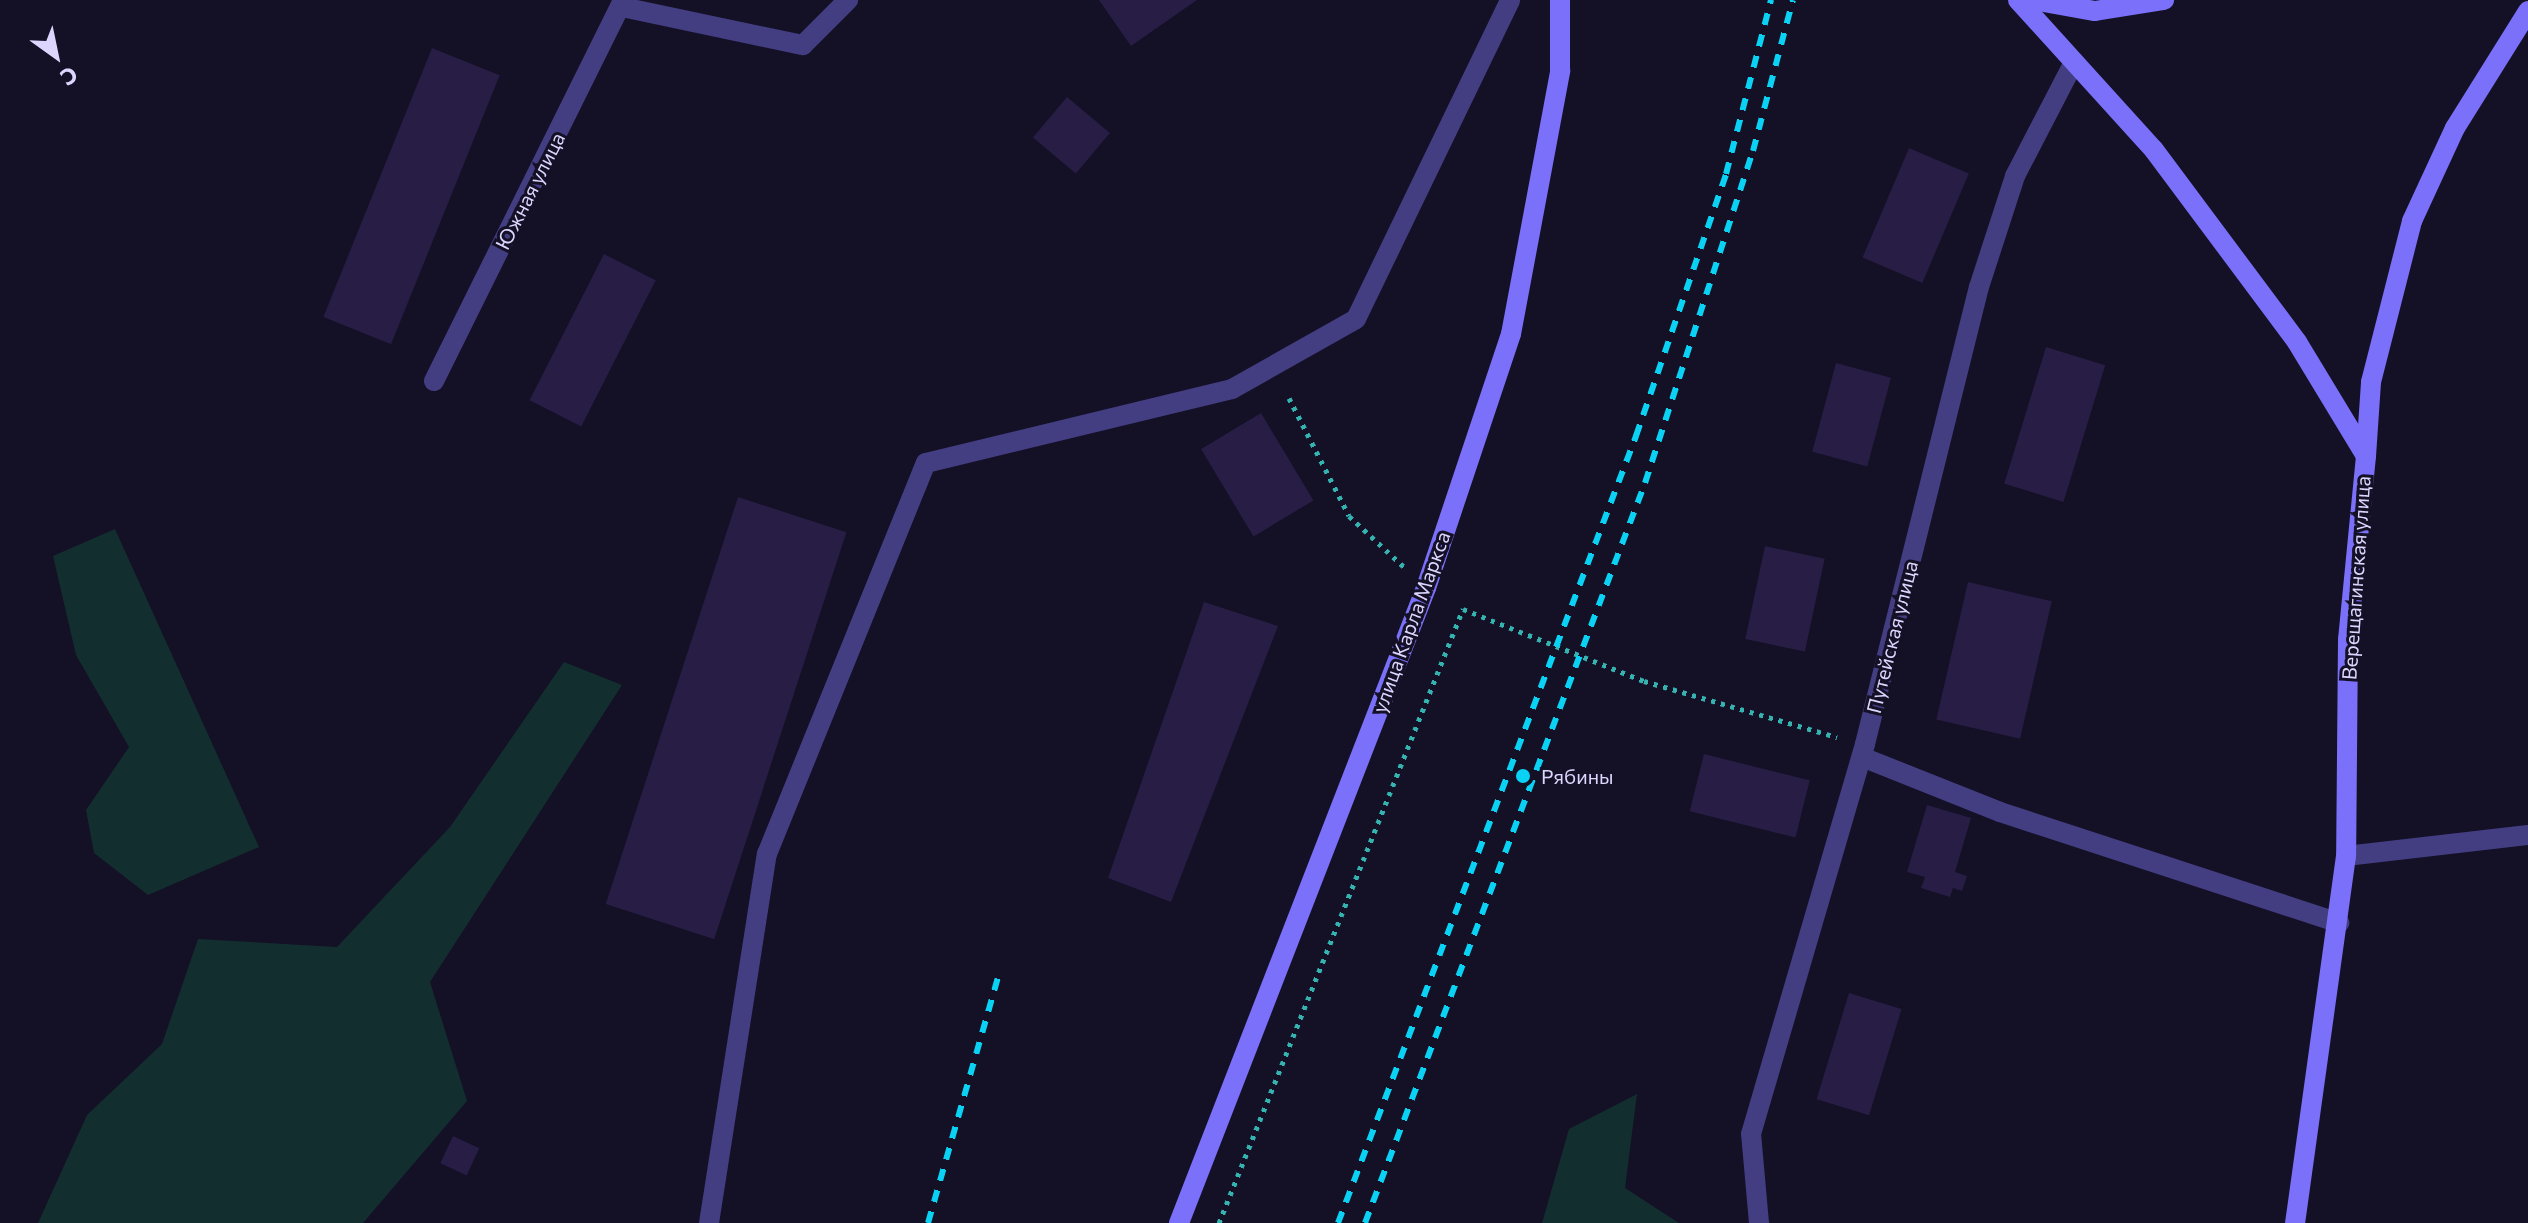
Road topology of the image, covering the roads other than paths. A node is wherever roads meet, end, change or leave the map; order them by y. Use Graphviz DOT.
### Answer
graph roads {
  1 [pos="848,0"];
  2 [pos="1510,0"];
  3 [pos="1560,0"];
  4 [pos="2018,0"];
  5 [pos="2033,0"];
  6 [pos="2164,0"];
  7 [pos="623,3"];
  8 [pos="2528,11"];
  9 [pos="2074,62"];
  10 [pos="434,381"];
  11 [pos="2366,456"];
  12 [pos="1864,750"];
  13 [pos="2528,835"];
  14 [pos="2346,856"];
  15 [pos="2339,923"];
  16 [pos="709,1223"];
  17 [pos="1179,1223"];
  18 [pos="1759,1223"];
  19 [pos="2295,1223"];
  1 -- 7 [label="street"];
  2 -- 16 [label="street"];
  3 -- 17 [label="main road, улица Карла Маркса"];
  4 -- 9 [label="main road, Верещагинская улица"];
  5 -- 6 [label="main road"];
  7 -- 10 [label="street, Южная улица"];
  8 -- 11 [label="main road"];
  9 -- 11 [label="main road, Верещагинская улица"];
  9 -- 12 [label="street, Путейская улица"];
  11 -- 14 [label="main road, Верещагинская улица"];
  12 -- 15 [label="street"];
  12 -- 18 [label="street, Путейская улица"];
  13 -- 14 [label="street"];
  14 -- 15 [label="main road, Верещагинская улица"];
  15 -- 19 [label="main road, Верещагинская улица"];
}
